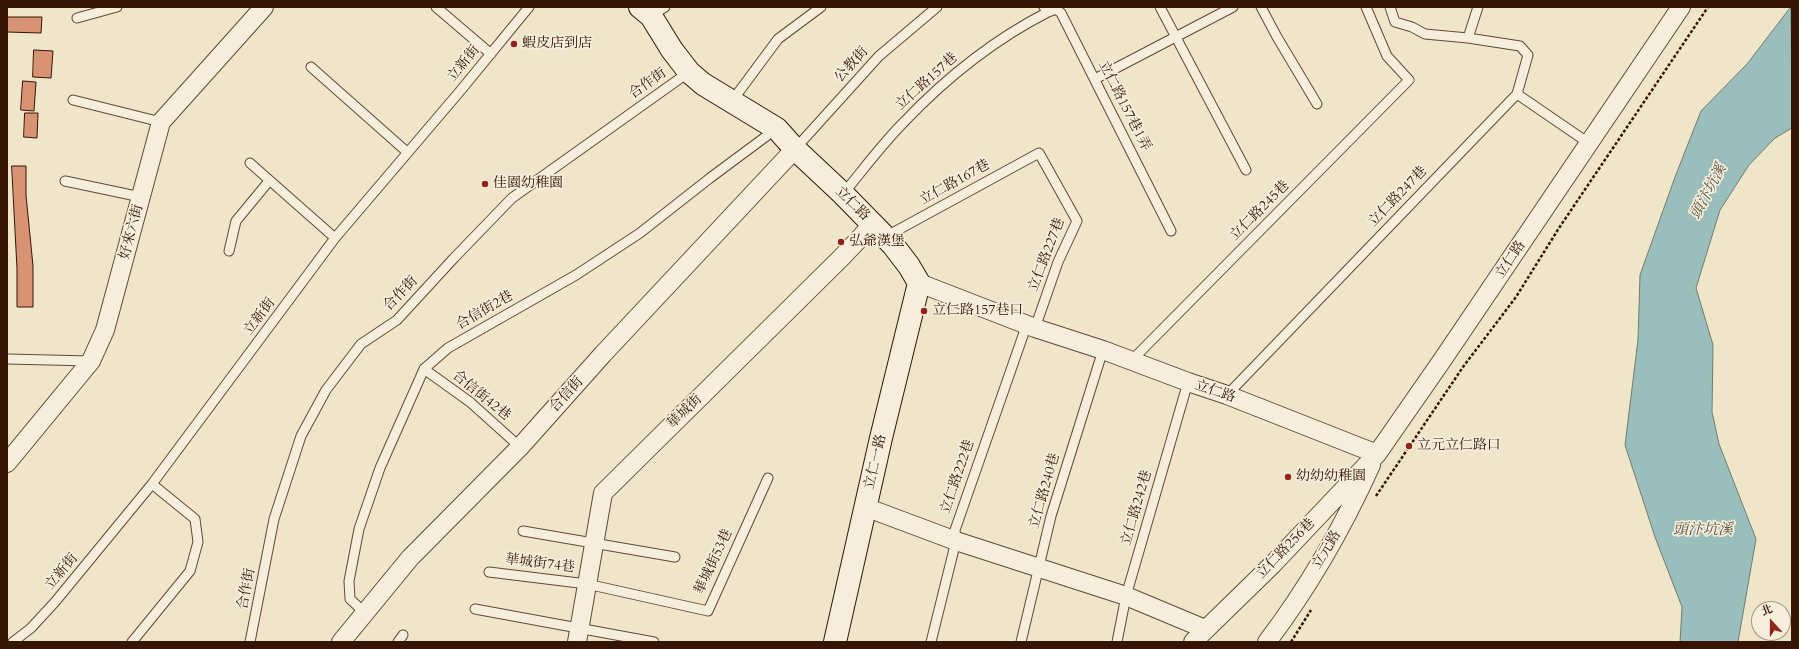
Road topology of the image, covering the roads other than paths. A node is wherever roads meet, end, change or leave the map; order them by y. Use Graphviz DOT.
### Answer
graph roads {
  1 [pos="117,7"];
  2 [pos="264,7"];
  3 [pos="436,7"];
  4 [pos="528,7"];
  5 [pos="821,7"];
  6 [pos="937,7"];
  7 [pos="1160,7"];
  8 [pos="1233,7"];
  9 [pos="1261,7"];
  10 [pos="1366,7"];
  11 [pos="1390,7"];
  12 [pos="1478,7"];
  13 [pos="1682,7"];
  14 [pos="652,10"];
  15 [pos="1046,10"];
  16 [pos="77,18"];
  17 [pos="1175,37"];
  18 [pos="1468,38"];
  19 [pos="491,54"];
  20 [pos="311,66"];
  21 [pos="689,72"];
  22 [pos="1095,79"];
  23 [pos="1517,94"];
  24 [pos="73,100"];
  25 [pos="732,101"];
  26 [pos="1317,104"];
  27 [pos="161,122"];
  28 [pos="777,129"];
  29 [pos="1590,144"];
  30 [pos="795,149"];
  31 [pos="407,152"];
  32 [pos="1039,153"];
  33 [pos="250,163"];
  34 [pos="1246,170"];
  35 [pos="65,181"];
  36 [pos="269,181"];
  37 [pos="843,194"];
  38 [pos="141,197"];
  39 [pos="879,231"];
  40 [pos="1171,231"];
  41 [pos="335,238"];
  42 [pos="229,251"];
  43 [pos="919,283"];
  44 [pos="1031,326"];
  45 [pos="1103,350"];
  46 [pos="7,359"];
  47 [pos="91,361"];
  48 [pos="1131,361"];
  49 [pos="424,369"];
  50 [pos="1188,382"];
  51 [pos="1226,395"];
  52 [pos="520,447"];
  53 [pos="1376,454"];
  54 [pos="7,463"];
  55 [pos="768,478"];
  56 [pos="152,484"];
  57 [pos="865,507"];
  58 [pos="523,531"];
  59 [pos="956,541"];
  60 [pos="594,543"];
  61 [pos="675,557"];
  62 [pos="1039,568"];
  63 [pos="489,572"];
  64 [pos="587,584"];
  65 [pos="1126,596"];
  66 [pos="475,609"];
  67 [pos="365,613"];
  68 [pos="578,635"];
  69 [pos="1199,636"];
  70 [pos="13,642"];
  71 [pos="132,642"];
  72 [pos="250,642"];
  73 [pos="341,642"];
  74 [pos="654,642"];
  75 [pos="835,642"];
  76 [pos="931,642"];
  77 [pos="1021,642"];
  78 [pos="1117,642"];
  79 [pos="1267,642"];
  1 -- 16 [label="lane"];
  2 -- 27 [label="street, 好來六街"];
  3 -- 19 [label="lane"];
  4 -- 19 [label="lane, 立新街"];
  5 -- 25 [label="lane"];
  6 -- 30 [label="lane, 公教街"];
  7 -- 17 [label="lane"];
  8 -- 17 [label="lane"];
  9 -- 26 [label="lane"];
  10 -- 48 [label="lane, 立仁路245巷"];
  11 -- 18 [label="lane"];
  12 -- 18 [label="lane"];
  13 -- 29 [label="street, 立仁路"];
  14 -- 21 [label="street, 立仁路"];
  15 -- 22 [label="lane, 立仁路157巷1弄"];
  15 -- 37 [label="lane, 立仁路157巷"];
  17 -- 22 [label="lane"];
  17 -- 34 [label="lane"];
  18 -- 23 [label="lane, 立仁路247巷"];
  19 -- 31 [label="lane, 立新街"];
  20 -- 31 [label="lane"];
  21 -- 25 [label="street, 立仁路"];
  21 -- 72 [label="lane, 合作街"];
  22 -- 40 [label="lane, 立仁路157巷1弄"];
  23 -- 29 [label="lane"];
  23 -- 51 [label="lane, 立仁路247巷"];
  24 -- 27 [label="lane"];
  25 -- 28 [label="street, 立仁路"];
  27 -- 38 [label="street, 好來六街"];
  28 -- 30 [label="street, 立仁路"];
  28 -- 49 [label="lane, 合信街2巷"];
  29 -- 53 [label="street, 立仁路"];
  30 -- 37 [label="street, 立仁路"];
  30 -- 52 [label="street, 合信街"];
  31 -- 41 [label="lane, 立新街"];
  32 -- 39 [label="lane, 立仁路167巷"];
  32 -- 44 [label="lane, 立仁路227巷"];
  33 -- 36 [label="lane"];
  35 -- 38 [label="lane"];
  36 -- 41 [label="lane"];
  36 -- 42 [label="lane"];
  37 -- 39 [label="street, 立仁路"];
  38 -- 47 [label="street, 好來六街"];
  39 -- 43 [label="street, 立仁路"];
  39 -- 60 [label="street, 華城街"];
  41 -- 56 [label="lane, 立新街"];
  43 -- 44 [label="street, 立仁路"];
  43 -- 57 [label="street, 立仁一路"];
  44 -- 45 [label="street, 立仁路"];
  44 -- 59 [label="lane, 立仁路222巷"];
  45 -- 48 [label="street, 立仁路"];
  45 -- 62 [label="lane, 立仁路240巷"];
  46 -- 47 [label="lane"];
  47 -- 54 [label="street, 好來六街"];
  48 -- 50 [label="street, 立仁路"];
  49 -- 52 [label="lane, 合信街42巷"];
  49 -- 67 [label="lane, 合信街2巷"];
  50 -- 51 [label="street, 立仁路"];
  50 -- 65 [label="lane, 立仁路242巷"];
  51 -- 53 [label="street, 立仁路"];
  52 -- 67 [label="street, 合信街"];
  53 -- 69 [label="street, 立仁路256巷"];
  53 -- 79 [label="street, 立元路"];
  55 -- 64 [label="lane, 華城街53巷"];
  56 -- 70 [label="lane, 立新街"];
  56 -- 71 [label="lane"];
  57 -- 59 [label="street"];
  57 -- 75 [label="street, 立仁一路"];
  58 -- 60 [label="lane"];
  59 -- 62 [label="street"];
  59 -- 76 [label="lane, 立仁路222巷"];
  60 -- 61 [label="lane"];
  60 -- 64 [label="street, 華城街"];
  62 -- 65 [label="street"];
  62 -- 77 [label="lane, 立仁路240巷"];
  63 -- 64 [label="lane, 華城街74巷"];
  64 -- 68 [label="street, 華城街"];
  65 -- 69 [label="street"];
  65 -- 78 [label="lane, 立仁路242巷"];
  66 -- 68 [label="lane"];
  67 -- 73 [label="street, 合信街"];
  68 -- 74 [label="lane"];
}
